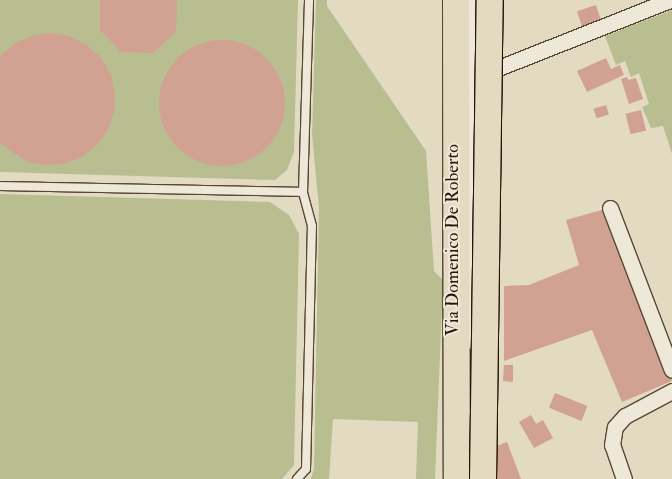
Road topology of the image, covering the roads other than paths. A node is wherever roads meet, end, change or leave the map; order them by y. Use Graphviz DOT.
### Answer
graph roads {
  1 [pos="309,0"];
  2 [pos="456,0"];
  3 [pos="470,0"];
  4 [pos="490,0"];
  5 [pos="670,0"];
  6 [pos="471,79"];
  7 [pos="0,186"];
  8 [pos="303,192"];
  9 [pos="610,208"];
  10 [pos="672,370"];
  11 [pos="672,391"];
  12 [pos="297,479"];
  13 [pos="456,479"];
  14 [pos="469,479"];
  15 [pos="484,479"];
  16 [pos="624,479"];
  1 -- 8 [label="lane"];
  2 -- 13 [label="highway"];
  3 -- 6 [label="street, Via Domenico De Roberto"];
  4 -- 15 [label="highway, bridge"];
  5 -- 6 [label="street"];
  6 -- 14 [label="street, Via Domenico De Roberto"];
  7 -- 8 [label="lane"];
  8 -- 12 [label="lane"];
  9 -- 10 [label="street"];
  11 -- 16 [label="street"];
}
